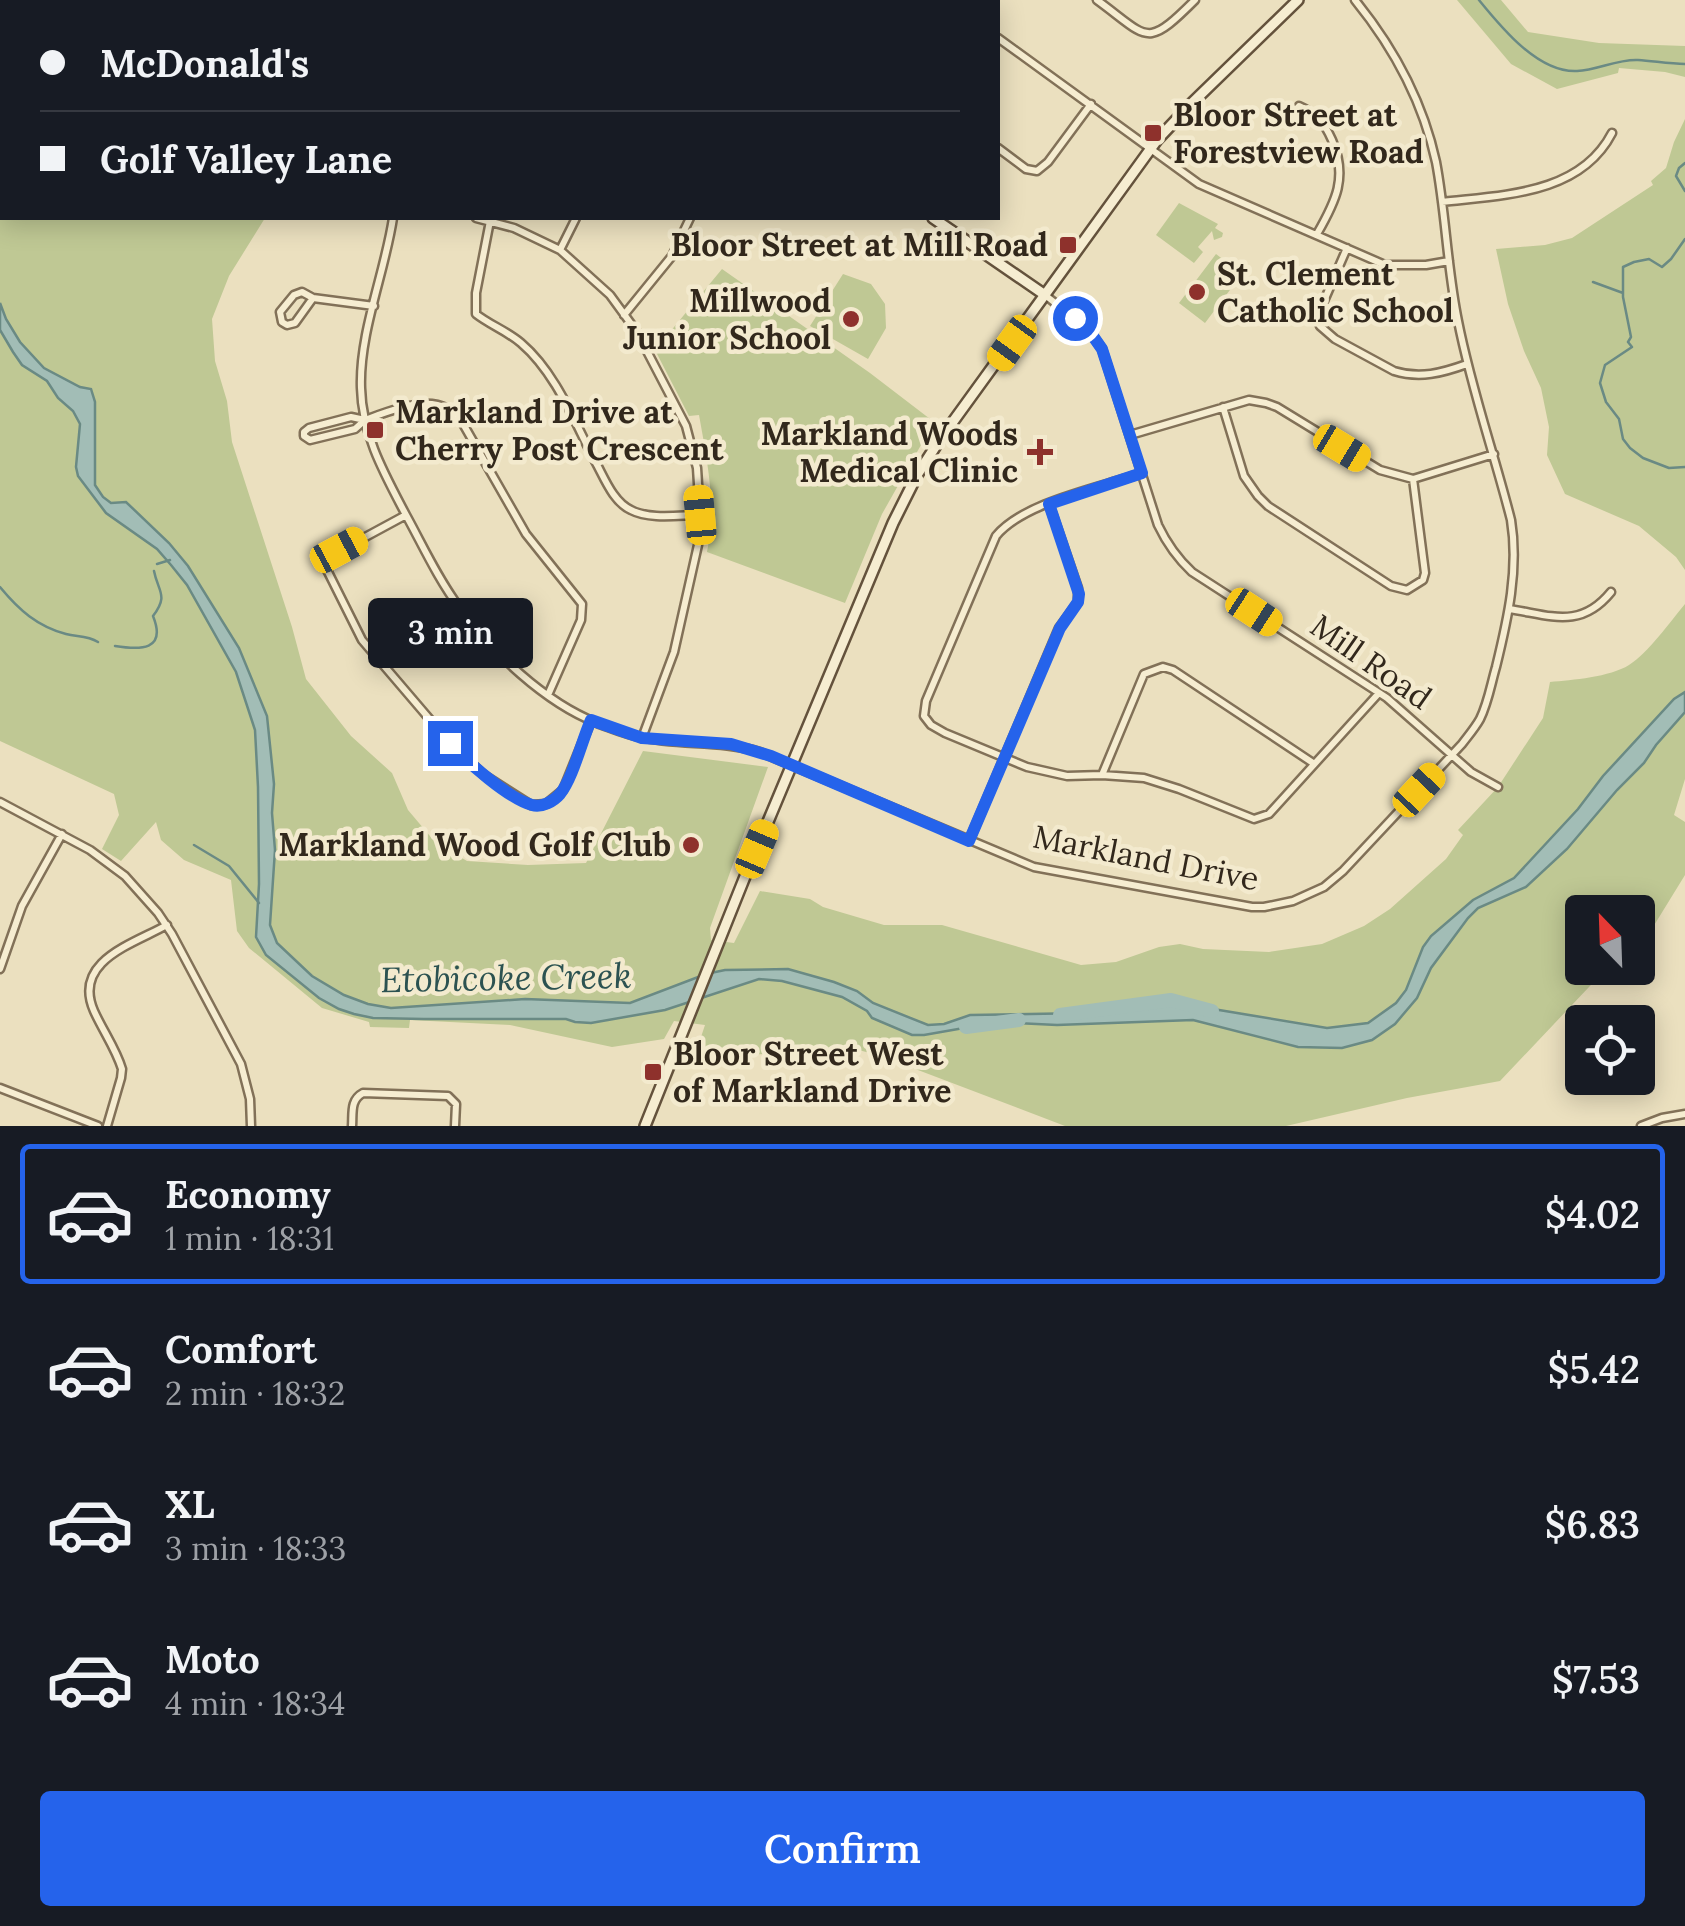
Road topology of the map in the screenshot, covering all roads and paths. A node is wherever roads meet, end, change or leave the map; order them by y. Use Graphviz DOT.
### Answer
graph roads {
  1 [pos="1097,0"];
  2 [pos="1194,0"];
  3 [pos="1298,0"];
  4 [pos="1355,0"];
  5 [pos="1000,39"];
  6 [pos="1091,104"];
  7 [pos="1299,106"];
  8 [pos="1612,134"];
  9 [pos="1000,149"];
  10 [pos="1152,149"];
  11 [pos="1442,202"];
  12 [pos="394,220"];
  13 [pos="485,220"];
  14 [pos="575,220"];
  15 [pos="689,220"];
  16 [pos="936,220"];
  17 [pos="490,221"];
  18 [pos="1317,234"];
  19 [pos="1347,248"];
  20 [pos="560,250"];
  21 [pos="1448,260"];
  22 [pos="1045,294"];
  23 [pos="313,298"];
  24 [pos="374,306"];
  25 [pos="624,315"];
  26 [pos="1468,364"];
  27 [pos="1223,406"];
  28 [pos="365,420"];
  29 [pos="1130,435"];
  30 [pos="1494,454"];
  31 [pos="1142,473"];
  32 [pos="1413,479"];
  33 [pos="1049,504"];
  34 [pos="406,515"];
  35 [pos="700,515"];
  36 [pos="1611,592"];
  37 [pos="1509,609"];
  38 [pos="1380,693"];
  39 [pos="548,695"];
  40 [pos="591,720"];
  41 [pos="642,738"];
  42 [pos="1451,756"];
  43 [pos="1003,758"];
  44 [pos="1313,764"];
  45 [pos="792,766"];
  46 [pos="1102,775"];
  47 [pos="1498,787"];
  48 [pos="0,802"];
  49 [pos="62,834"];
  50 [pos="969,841"];
  51 [pos="166,926"];
  52 [pos="0,969"];
  53 [pos="0,1088"];
  54 [pos="1685,1114"];
  55 [pos="98,1126"];
  56 [pos="107,1126"];
  57 [pos="251,1126"];
  58 [pos="352,1126"];
  59 [pos="456,1126"];
  60 [pos="645,1126"];
  61 [pos="1641,1126"];
  1 -- 2 [label="street"];
  3 -- 10 [label="main road"];
  4 -- 11 [label="street, Markland Drive"];
  5 -- 6 [label="street"];
  6 -- 9 [label="street"];
  6 -- 10 [label="street"];
  7 -- 18 [label="street"];
  8 -- 11 [label="street"];
  10 -- 18 [label="street"];
  10 -- 22 [label="main road"];
  11 -- 21 [label="street, Markland Drive"];
  12 -- 24 [label="street, Markland Drive"];
  13 -- 17 [label="street"];
  14 -- 20 [label="street"];
  15 -- 25 [label="street"];
  16 -- 22 [label="main road, Mill Road"];
  17 -- 20 [label="street"];
  17 -- 35 [label="street"];
  18 -- 19 [label="street"];
  19 -- 21 [label="street"];
  19 -- 26 [label="street"];
  20 -- 25 [label="street"];
  21 -- 26 [label="street, Markland Drive"];
  22 -- 29 [label="street, Mill Road"];
  22 -- 45 [label="main road"];
  23 -- 23 [label="street"];
  23 -- 24 [label="street"];
  24 -- 28 [label="street, Markland Drive"];
  25 -- 35 [label="street"];
  26 -- 30 [label="street, Markland Drive"];
  27 -- 29 [label="street"];
  27 -- 32 [label="street"];
  27 -- 32 [label="street"];
  28 -- 28 [label="street"];
  28 -- 34 [label="street, Markland Drive"];
  28 -- 39 [label="street"];
  29 -- 31 [label="street, Mill Road"];
  30 -- 32 [label="street"];
  30 -- 37 [label="street, Markland Drive"];
  31 -- 33 [label="street"];
  31 -- 38 [label="street, Mill Road"];
  33 -- 43 [label="street"];
  33 -- 43 [label="street"];
  34 -- 39 [label="street, Markland Drive"];
  34 -- 40 [label="street"];
  35 -- 41 [label="street"];
  36 -- 37 [label="street"];
  37 -- 42 [label="street, Markland Drive"];
  38 -- 42 [label="street, Mill Road"];
  38 -- 44 [label="street"];
  39 -- 40 [label="street, Markland Drive"];
  40 -- 41 [label="street, Markland Drive"];
  41 -- 45 [label="street, Markland Drive"];
  42 -- 47 [label="street, Mill Road"];
  42 -- 50 [label="street, Markland Drive"];
  43 -- 46 [label="street"];
  43 -- 50 [label="street"];
  44 -- 46 [label="street"];
  44 -- 46 [label="street"];
  45 -- 50 [label="street, Markland Drive"];
  45 -- 60 [label="main road"];
  48 -- 49 [label="street"];
  49 -- 51 [label="street"];
  49 -- 52 [label="street"];
  51 -- 56 [label="street"];
  51 -- 57 [label="street"];
  53 -- 55 [label="street"];
  54 -- 61 [label="street"];
  58 -- 59 [label="street"];
}
